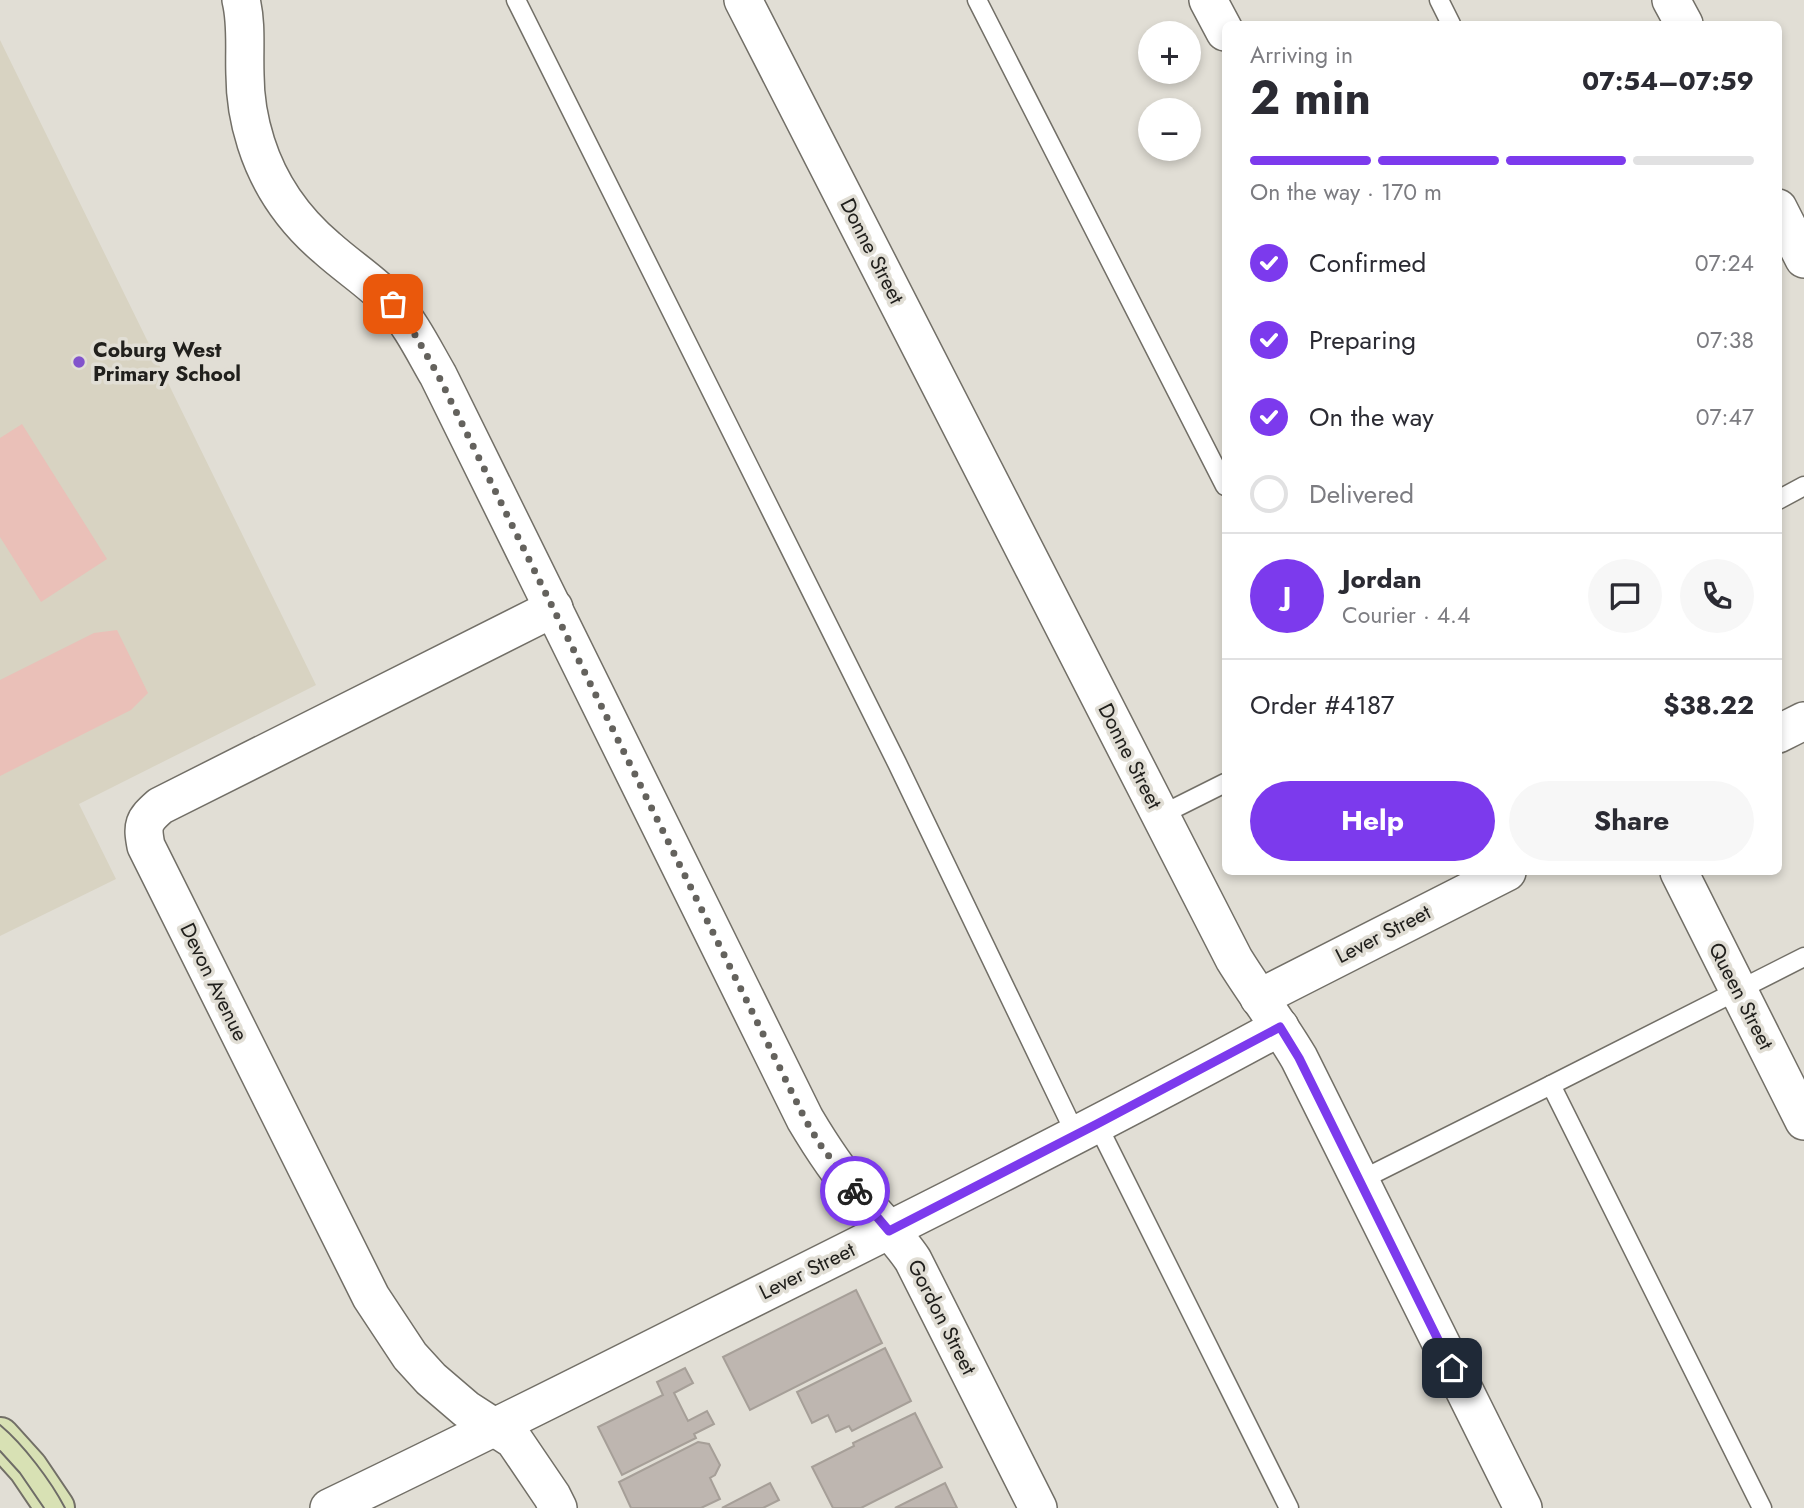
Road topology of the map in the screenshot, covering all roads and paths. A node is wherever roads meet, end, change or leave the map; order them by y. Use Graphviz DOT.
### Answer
graph roads {
  1 [pos="241,0"];
  2 [pos="516,0"];
  3 [pos="743,0"];
  4 [pos="977,0"];
  5 [pos="1208,0"];
  6 [pos="1438,0"];
  7 [pos="1671,0"];
  8 [pos="1449,21"];
  9 [pos="1682,21"];
  10 [pos="1222,26"];
  11 [pos="1782,216"];
  12 [pos="1804,258"];
  13 [pos="1222,480"];
  14 [pos="1804,486"];
  15 [pos="1782,497"];
  16 [pos="554,608"];
  17 [pos="1804,721"];
  18 [pos="1782,732"];
  19 [pos="1222,784"];
  20 [pos="1161,815"];
  21 [pos="1502,875"];
  22 [pos="1681,875"];
  23 [pos="1804,957"];
  24 [pos="1738,989"];
  25 [pos="1270,1012"];
  26 [pos="1551,1085"];
  27 [pos="1804,1121"];
  28 [pos="1087,1130"];
  29 [pos="1359,1181"];
  30 [pos="889,1231"];
  31 [pos="494,1428"];
  32 [pos="0,1437"];
  33 [pos="55,1508"];
  34 [pos="329,1508"];
  35 [pos="558,1508"];
  36 [pos="1038,1508"];
  37 [pos="1289,1508"];
  38 [pos="1523,1508"];
  39 [pos="1762,1508"];
  1 -- 16 [label="street, Gordon Street"];
  2 -- 28 [label="lane"];
  3 -- 20 [label="street, Donne Street"];
  4 -- 13 [label="lane"];
  5 -- 10 [label="street"];
  6 -- 8 [label="lane"];
  7 -- 9 [label="street"];
  11 -- 12 [label="street"];
  14 -- 15 [label="lane"];
  16 -- 30 [label="street, Gordon Street"];
  16 -- 31 [label="street, Devon Avenue"];
  17 -- 18 [label="street"];
  19 -- 20 [label="lane"];
  20 -- 25 [label="street, Donne Street"];
  21 -- 25 [label="street, Lever Street"];
  22 -- 24 [label="street, Queen Street"];
  23 -- 24 [label="lane"];
  24 -- 26 [label="lane"];
  24 -- 27 [label="street, Queen Street"];
  25 -- 28 [label="street, Lever Street"];
  25 -- 29 [label="street, Donne Street"];
  26 -- 29 [label="lane"];
  26 -- 39 [label="lane"];
  28 -- 30 [label="street, Lever Street"];
  28 -- 37 [label="lane"];
  29 -- 38 [label="street, Donne Street"];
  30 -- 31 [label="street, Lever Street"];
  30 -- 36 [label="street, Gordon Street"];
  31 -- 34 [label="street, Lever Street"];
  31 -- 35 [label="street, Devon Avenue"];
  32 -- 33 [label="main road"];
}
